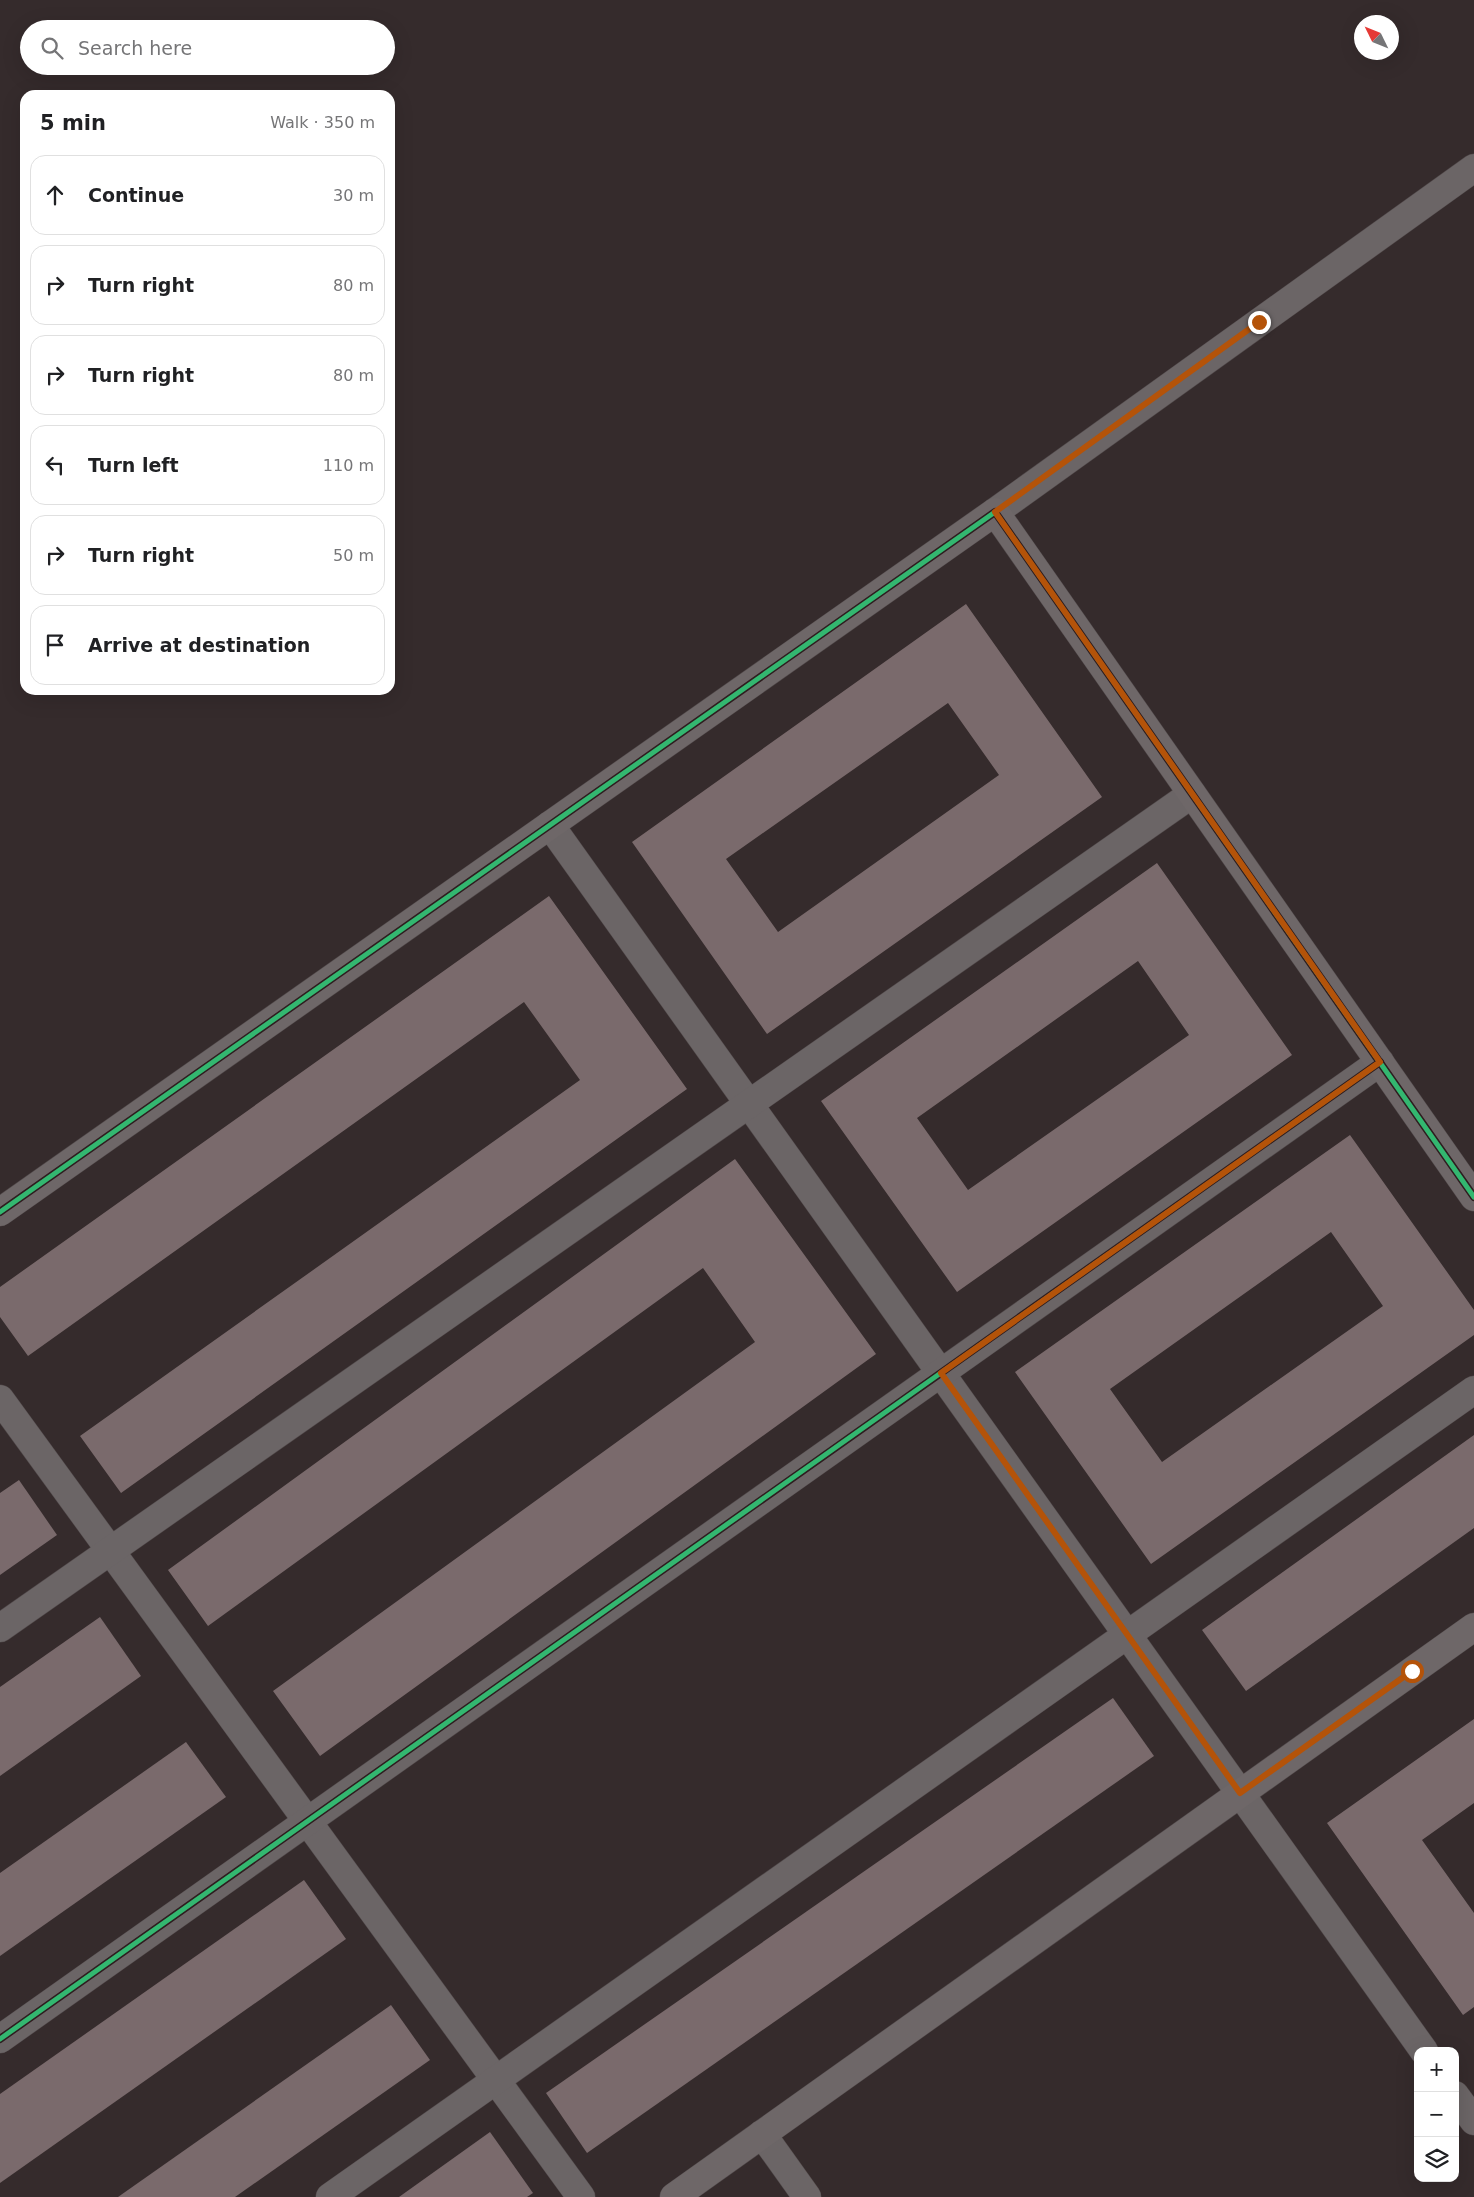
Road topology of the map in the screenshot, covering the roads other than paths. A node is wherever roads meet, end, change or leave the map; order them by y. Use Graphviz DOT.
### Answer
graph roads {
  1 [pos="1474,168"];
  2 [pos="995,512"];
  3 [pos="1192,794"];
  4 [pos="550,825"];
  5 [pos="1380,1062"];
  6 [pos="749,1104"];
  7 [pos="1474,1197"];
  8 [pos="0,1212"];
  9 [pos="941,1373"];
  10 [pos="1474,1390"];
  11 [pos="0,1399"];
  12 [pos="111,1551"];
  13 [pos="1474,1627"];
  14 [pos="0,1628"];
  15 [pos="1127,1635"];
  16 [pos="1240,1793"];
  17 [pos="308,1822"];
  18 [pos="0,2039"];
  19 [pos="1421,2047"];
  20 [pos="496,2080"];
  21 [pos="1459,2100"];
  22 [pos="1474,2121"];
  23 [pos="762,2134"];
  24 [pos="330,2197"];
  25 [pos="581,2197"];
  26 [pos="674,2197"];
  27 [pos="807,2197"];
  1 -- 2 [label="street"];
  2 -- 3 [label="street"];
  2 -- 4 [label="street"];
  3 -- 5 [label="street"];
  3 -- 6 [label="street"];
  4 -- 6 [label="street"];
  4 -- 8 [label="street"];
  5 -- 7 [label="street"];
  5 -- 9 [label="street"];
  6 -- 9 [label="street"];
  6 -- 12 [label="street"];
  9 -- 15 [label="street"];
  9 -- 17 [label="street"];
  10 -- 15 [label="street"];
  11 -- 12 [label="street"];
  12 -- 14 [label="street"];
  12 -- 17 [label="street"];
  13 -- 16 [label="street"];
  15 -- 16 [label="street"];
  15 -- 20 [label="street"];
  16 -- 19 [label="street"];
  16 -- 23 [label="street"];
  17 -- 18 [label="street"];
  17 -- 20 [label="street"];
  20 -- 24 [label="street"];
  20 -- 25 [label="street"];
  21 -- 22 [label="street"];
  23 -- 26 [label="street"];
  23 -- 27 [label="street"];
}
